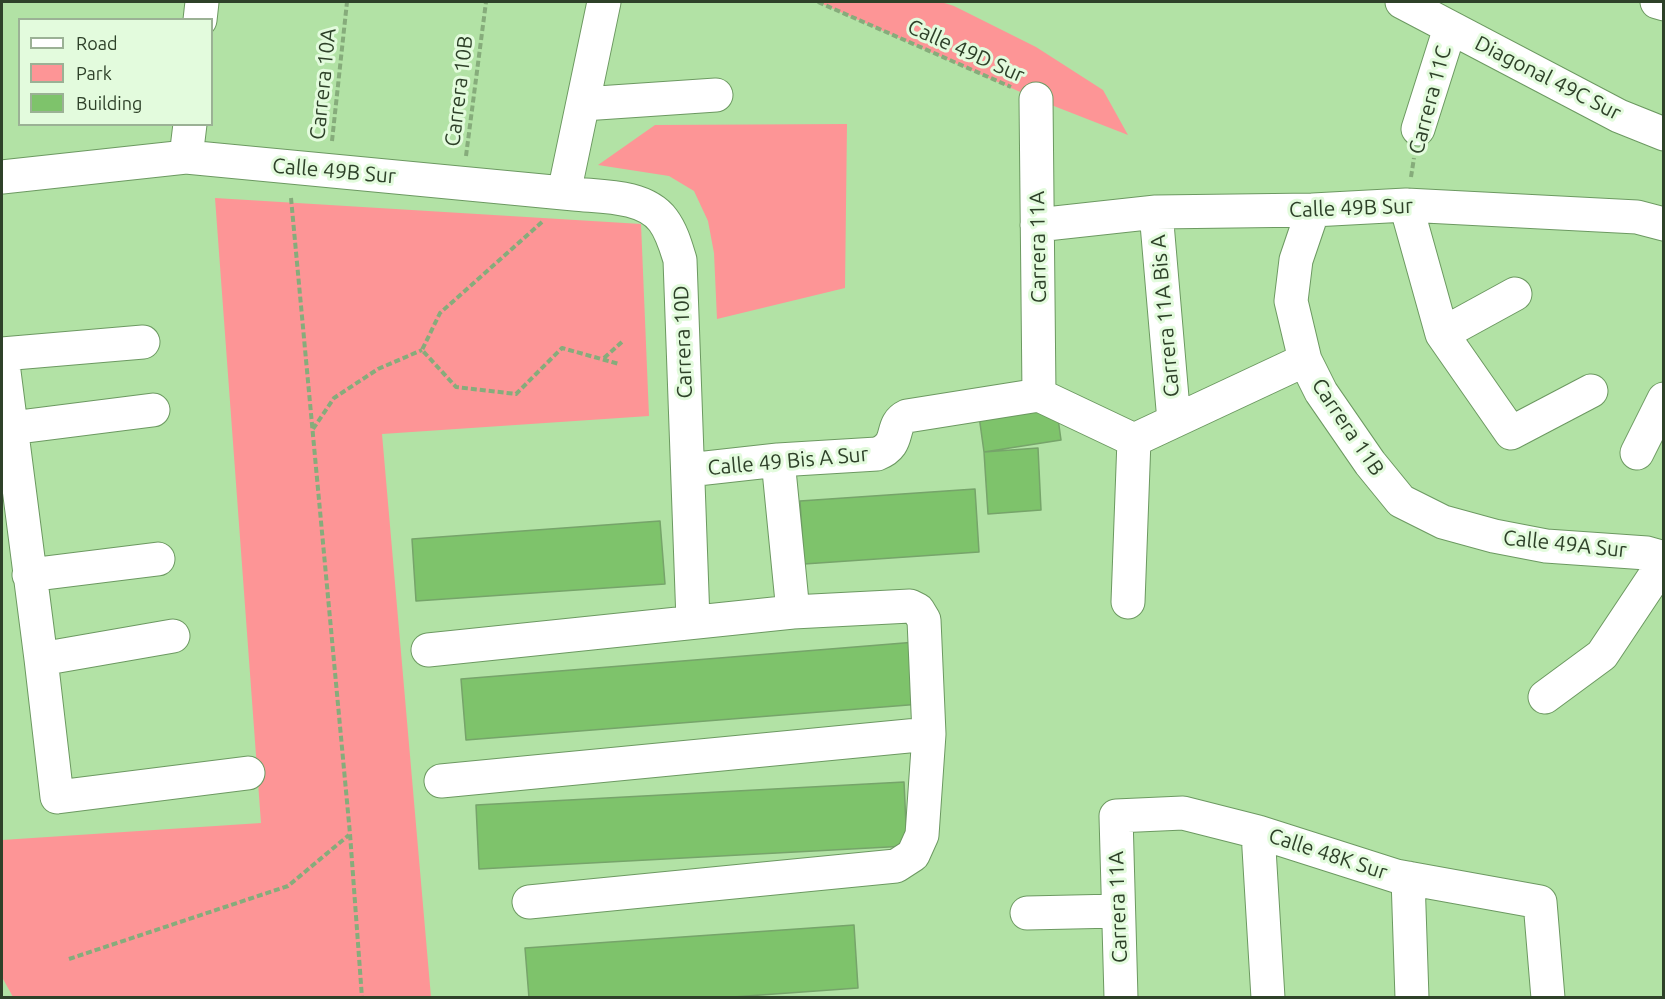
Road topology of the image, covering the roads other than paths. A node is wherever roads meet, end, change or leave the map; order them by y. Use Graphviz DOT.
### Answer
graph roads {
  1 [pos="202,2"];
  2 [pos="604,2"];
  3 [pos="1402,2"];
  4 [pos="1657,2"];
  5 [pos="1664,4"];
  6 [pos="200,18"];
  7 [pos="1450,28"];
  8 [pos="716,95"];
  9 [pos="1036,99"];
  10 [pos="583,104"];
  11 [pos="190,126"];
  12 [pos="1418,129"];
  13 [pos="1664,134"];
  14 [pos="186,157"];
  15 [pos="2,177"];
  16 [pos="569,194"];
  17 [pos="1406,205"];
  18 [pos="1313,210"];
  19 [pos="1156,212"];
  20 [pos="662,219"];
  21 [pos="1037,225"];
  22 [pos="1664,225"];
  23 [pos="1515,294"];
  24 [pos="1442,334"];
  25 [pos="143,342"];
  26 [pos="2,355"];
  27 [pos="1305,360"];
  28 [pos="1592,392"];
  29 [pos="1040,395"];
  30 [pos="1664,399"];
  31 [pos="153,410"];
  32 [pos="1174,421"];
  33 [pos="10,428"];
  34 [pos="1134,440"];
  35 [pos="1637,453"];
  36 [pos="777,460"];
  37 [pos="688,470"];
  38 [pos="1401,501"];
  39 [pos="158,558"];
  40 [pos="1664,560"];
  41 [pos="29,574"];
  42 [pos="1128,602"];
  43 [pos="793,612"];
  44 [pos="693,621"];
  45 [pos="173,636"];
  46 [pos="428,650"];
  47 [pos="41,659"];
  48 [pos="1545,697"];
  49 [pos="929,734"];
  50 [pos="248,773"];
  51 [pos="441,781"];
  52 [pos="1116,816"];
  53 [pos="1258,832"];
  54 [pos="1408,878"];
  55 [pos="529,902"];
  56 [pos="1118,910"];
  57 [pos="1027,913"];
  58 [pos="1121,998"];
  59 [pos="1268,998"];
  60 [pos="1412,998"];
  61 [pos="1548,998"];
  1 -- 6 [label="street"];
  2 -- 10 [label="street"];
  3 -- 7 [label="street, Diagonal 49C Sur"];
  4 -- 5 [label="street"];
  7 -- 12 [label="street, Carrera 11C"];
  7 -- 13 [label="street, Diagonal 49C Sur"];
  8 -- 10 [label="street"];
  9 -- 21 [label="street, Carrera 11A"];
  10 -- 16 [label="street"];
  11 -- 14 [label="street"];
  14 -- 15 [label="street, Calle 49B Sur"];
  14 -- 16 [label="street, Calle 49B Sur"];
  16 -- 20 [label="street, Calle 49B Sur"];
  17 -- 18 [label="street, Calle 49B Sur"];
  17 -- 22 [label="street, Calle 49B Sur"];
  17 -- 24 [label="street"];
  18 -- 19 [label="street, Calle 49B Sur"];
  18 -- 27 [label="street, Carrera 11B"];
  19 -- 21 [label="street, Calle 49B Sur"];
  19 -- 32 [label="street, Carrera 11A Bis A"];
  20 -- 37 [label="street, Carrera 10D"];
  21 -- 29 [label="street, Carrera 11A"];
  23 -- 24 [label="street"];
  24 -- 28 [label="street"];
  25 -- 26 [label="street"];
  26 -- 33 [label="street"];
  27 -- 32 [label="street"];
  27 -- 38 [label="street, Carrera 11B"];
  29 -- 34 [label="street"];
  29 -- 36 [label="street, Calle 49 Bis A Sur"];
  30 -- 35 [label="street"];
  31 -- 33 [label="street"];
  32 -- 34 [label="street"];
  33 -- 41 [label="street"];
  34 -- 42 [label="street"];
  36 -- 37 [label="street, Calle 49 Bis A Sur"];
  36 -- 43 [label="street"];
  37 -- 44 [label="street, Carrera 10D"];
  38 -- 40 [label="street, Calle 49A Sur"];
  39 -- 41 [label="street"];
  40 -- 48 [label="street"];
  41 -- 47 [label="street"];
  43 -- 44 [label="street"];
  43 -- 49 [label="street"];
  44 -- 46 [label="street"];
  45 -- 47 [label="street"];
  47 -- 50 [label="street"];
  49 -- 51 [label="street"];
  49 -- 55 [label="street"];
  52 -- 53 [label="street, Calle 48K Sur"];
  52 -- 56 [label="street, Carrera 11A"];
  53 -- 54 [label="street, Calle 48K Sur"];
  53 -- 59 [label="street"];
  54 -- 60 [label="street"];
  54 -- 61 [label="street, Calle 48K Sur"];
  56 -- 57 [label="street"];
  56 -- 58 [label="street, Carrera 11A"];
}
